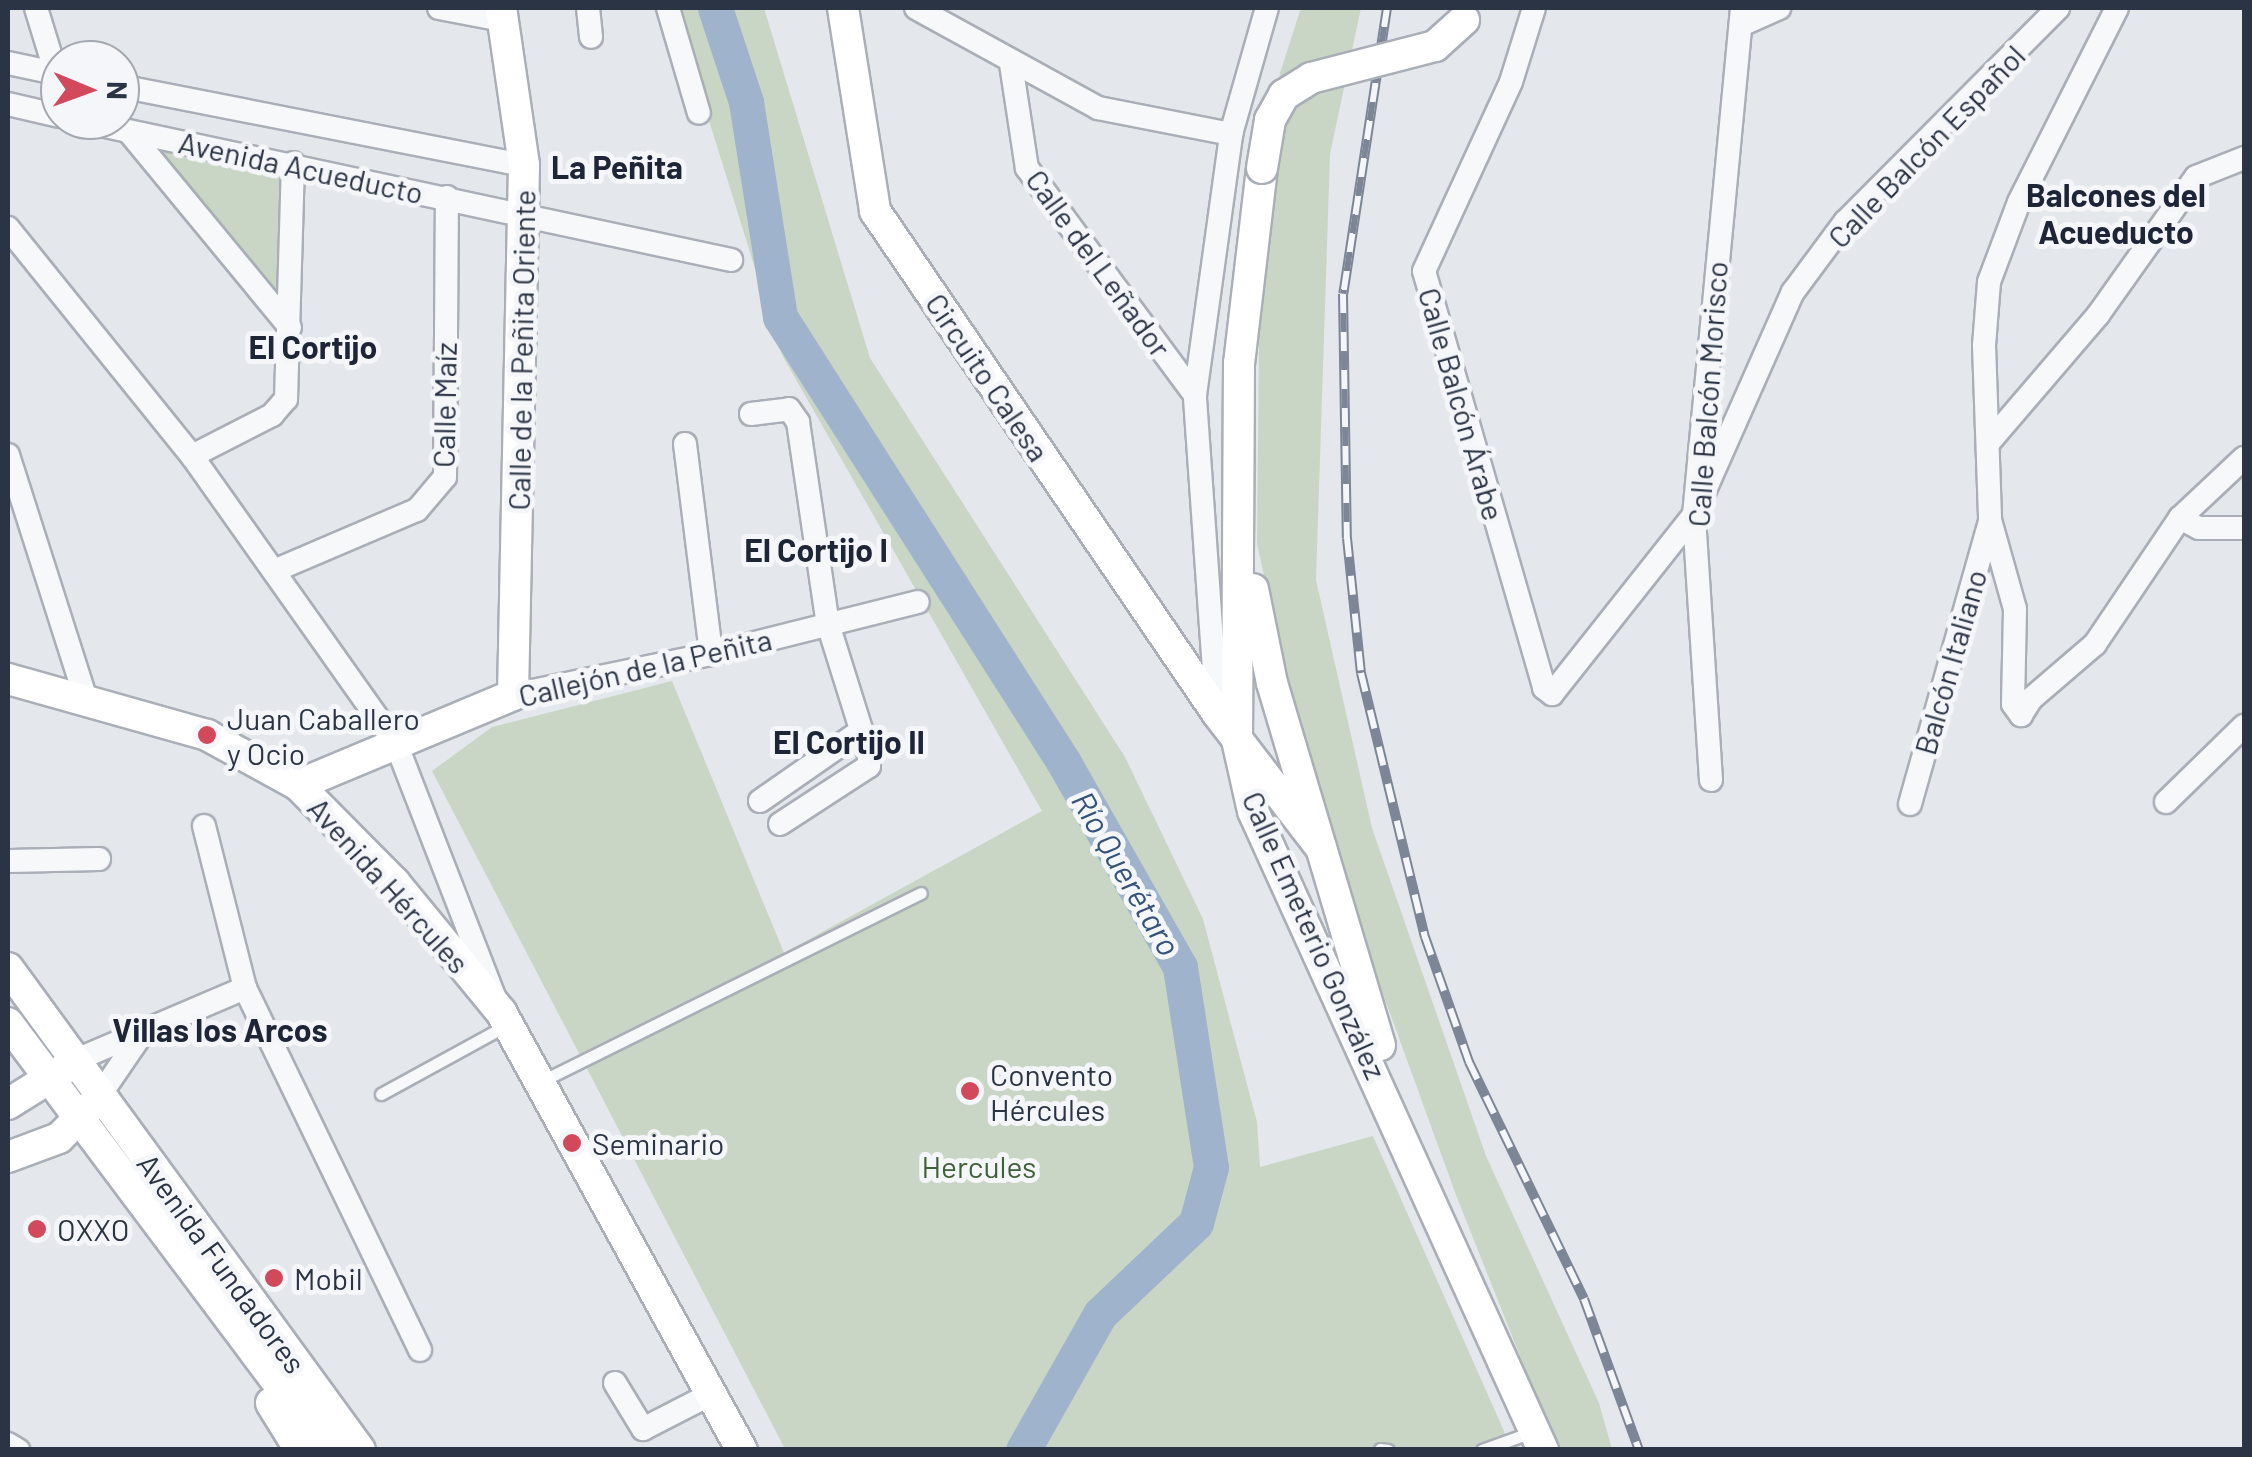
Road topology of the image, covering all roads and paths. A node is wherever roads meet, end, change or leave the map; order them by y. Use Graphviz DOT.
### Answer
graph roads {
  1 [pos="36,8"];
  2 [pos="439,8"];
  3 [pos="588,8"];
  4 [pos="668,8"];
  5 [pos="843,8"];
  6 [pos="916,8"];
  7 [pos="1267,8"];
  8 [pos="1534,8"];
  9 [pos="1780,8"];
  10 [pos="2058,8"];
  11 [pos="2117,8"];
  12 [pos="502,14"];
  13 [pos="1468,14"];
  14 [pos="1741,16"];
  15 [pos="591,37"];
  16 [pos="47,40"];
  17 [pos="8,63"];
  18 [pos="1012,64"];
  19 [pos="40,69"];
  20 [pos="140,90"];
  21 [pos="8,104"];
  22 [pos="40,111"];
  23 [pos="699,113"];
  24 [pos="140,134"];
  25 [pos="1232,134"];
  26 [pos="136,140"];
  27 [pos="2244,158"];
  28 [pos="292,163"];
  29 [pos="524,166"];
  30 [pos="447,197"];
  31 [pos="525,214"];
  32 [pos="8,228"];
  33 [pos="731,260"];
  34 [pos="290,327"];
  35 [pos="1195,396"];
  36 [pos="751,414"];
  37 [pos="1990,441"];
  38 [pos="685,444"];
  39 [pos="192,456"];
  40 [pos="2244,458"];
  41 [pos="8,459"];
  42 [pos="1694,516"];
  43 [pos="2180,518"];
  44 [pos="1990,520"];
  45 [pos="2244,528"];
  46 [pos="1241,532"];
  47 [pos="276,570"];
  48 [pos="918,602"];
  49 [pos="828,624"];
  50 [pos="712,654"];
  51 [pos="8,679"];
  52 [pos="1552,694"];
  53 [pos="513,695"];
  54 [pos="86,699"];
  55 [pos="1217,712"];
  56 [pos="2244,726"];
  57 [pos="858,734"];
  58 [pos="1237,740"];
  59 [pos="396,746"];
  60 [pos="1711,780"];
  61 [pos="298,785"];
  62 [pos="760,801"];
  63 [pos="2166,802"];
  64 [pos="1910,804"];
  65 [pos="780,824"];
  66 [pos="204,826"];
  67 [pos="1321,848"];
  68 [pos="98,860"];
  69 [pos="8,861"];
  70 [pos="922,893"];
  71 [pos="1336,896"];
  72 [pos="1300,907"];
  73 [pos="8,968"];
  74 [pos="245,988"];
  75 [pos="8,1023"];
  76 [pos="509,1027"];
  77 [pos="141,1035"];
  78 [pos="87,1076"];
  79 [pos="50,1079"];
  80 [pos="539,1083"];
  81 [pos="381,1094"];
  82 [pos="8,1104"];
  83 [pos="82,1119"];
  84 [pos="1412,1153"];
  85 [pos="8,1156"];
  86 [pos="156,1218"];
  87 [pos="420,1350"];
  88 [pos="615,1382"];
  89 [pos="711,1394"];
  90 [pos="1540,1440"];
  91 [pos="8,1444"];
  92 [pos="1380,1449"];
  93 [pos="18,1450"];
  94 [pos="300,1450"];
  95 [pos="328,1450"];
  96 [pos="360,1450"];
  97 [pos="742,1450"];
  98 [pos="1388,1450"];
  99 [pos="1482,1450"];
  1 -- 16 [label="street"];
  2 -- 12 [label="street"];
  3 -- 15 [label="street"];
  4 -- 23 [label="street"];
  5 -- 55 [label="street, Circuito Calesa"];
  6 -- 18 [label="street"];
  7 -- 25 [label="street"];
  8 -- 52 [label="street, Calle Balcón Árabe"];
  9 -- 14 [label="street"];
  10 -- 42 [label="street, Calle Balcón Español"];
  11 -- 37 [label="street"];
  12 -- 29 [label="street, Calle de la Peñita Oriente"];
  13 -- 46 [label="street, Calle Emeterio González, bridge"];
  14 -- 42 [label="street, Calle Balcón Morisco"];
  17 -- 19 [label="street"];
  18 -- 25 [label="street"];
  18 -- 35 [label="street, Calle del Leñador"];
  20 -- 29 [label="street, Avenida Acueducto"];
  21 -- 22 [label="street"];
  24 -- 28 [label="street, Avenida Acueducto"];
  25 -- 35 [label="street"];
  26 -- 34 [label="street"];
  27 -- 37 [label="street"];
  28 -- 30 [label="street, Avenida Acueducto"];
  28 -- 34 [label="street"];
  29 -- 31 [label="street, Calle de la Peñita Oriente"];
  30 -- 31 [label="street, Avenida Acueducto"];
  30 -- 47 [label="street, Calle Maíz"];
  31 -- 33 [label="street, Avenida Acueducto"];
  31 -- 53 [label="street, Calle de la Peñita Oriente"];
  32 -- 39 [label="street"];
  34 -- 39 [label="street"];
  35 -- 55 [label="street"];
  36 -- 49 [label="street"];
  37 -- 44 [label="street"];
  38 -- 50 [label="street"];
  39 -- 47 [label="street"];
  40 -- 43 [label="street"];
  41 -- 54 [label="street"];
  42 -- 52 [label="street, Calle Balcón Español"];
  42 -- 60 [label="street, Calle Balcón Morisco"];
  43 -- 44 [label="street"];
  43 -- 45 [label="street"];
  44 -- 64 [label="street, Balcón Italiano"];
  46 -- 58 [label="street, Calle Emeterio González"];
  46 -- 67 [label="street, Calle Emeterio González"];
  47 -- 59 [label="street"];
  48 -- 49 [label="street, Callejón de la Peñita"];
  49 -- 50 [label="street, Callejón de la Peñita"];
  49 -- 57 [label="street"];
  50 -- 53 [label="street, Callejón de la Peñita"];
  51 -- 54 [label="street, Avenida Hércules"];
  53 -- 59 [label="street, Callejón de la Peñita"];
  54 -- 61 [label="street, Avenida Hércules"];
  55 -- 58 [label="street, Circuito Calesa"];
  56 -- 63 [label="street"];
  57 -- 62 [label="street"];
  57 -- 65 [label="street"];
  58 -- 67 [label="street, Circuito Calesa"];
  58 -- 72 [label="street, Calle Emeterio González"];
  59 -- 61 [label="street, Callejón de la Peñita"];
  59 -- 76 [label="street"];
  61 -- 76 [label="street, Avenida Hércules"];
  66 -- 74 [label="street"];
  67 -- 71 [label="street, Calle Emeterio González"];
  68 -- 69 [label="street"];
  70 -- 80 [label="lane"];
  71 -- 72 [label="street"];
  71 -- 84 [label="street, Calle Emeterio González"];
  72 -- 84 [label="street, Calle Emeterio González"];
  73 -- 78 [label="street, Avenida Fundadores"];
  74 -- 77 [label="street"];
  74 -- 87 [label="street"];
  75 -- 79 [label="street, Avenida Fundadores"];
  76 -- 80 [label="street, Avenida Hércules"];
  76 -- 81 [label="lane"];
  77 -- 78 [label="street"];
  77 -- 78 [label="street"];
  78 -- 79 [label="street"];
  78 -- 83 [label="street"];
  78 -- 96 [label="street, Avenida Fundadores"];
  79 -- 82 [label="street"];
  79 -- 83 [label="street, Avenida Fundadores"];
  80 -- 89 [label="street, Avenida Hércules"];
  83 -- 85 [label="street"];
  83 -- 86 [label="street, Avenida Fundadores"];
  84 -- 90 [label="street, Calle Emeterio González"];
  86 -- 94 [label="street"];
  86 -- 95 [label="street, Avenida Fundadores"];
  88 -- 89 [label="street"];
  89 -- 97 [label="street, Avenida Hércules"];
  90 -- 99 [label="lane"];
  91 -- 93 [label="street"];
  92 -- 98 [label="lane"];
}
